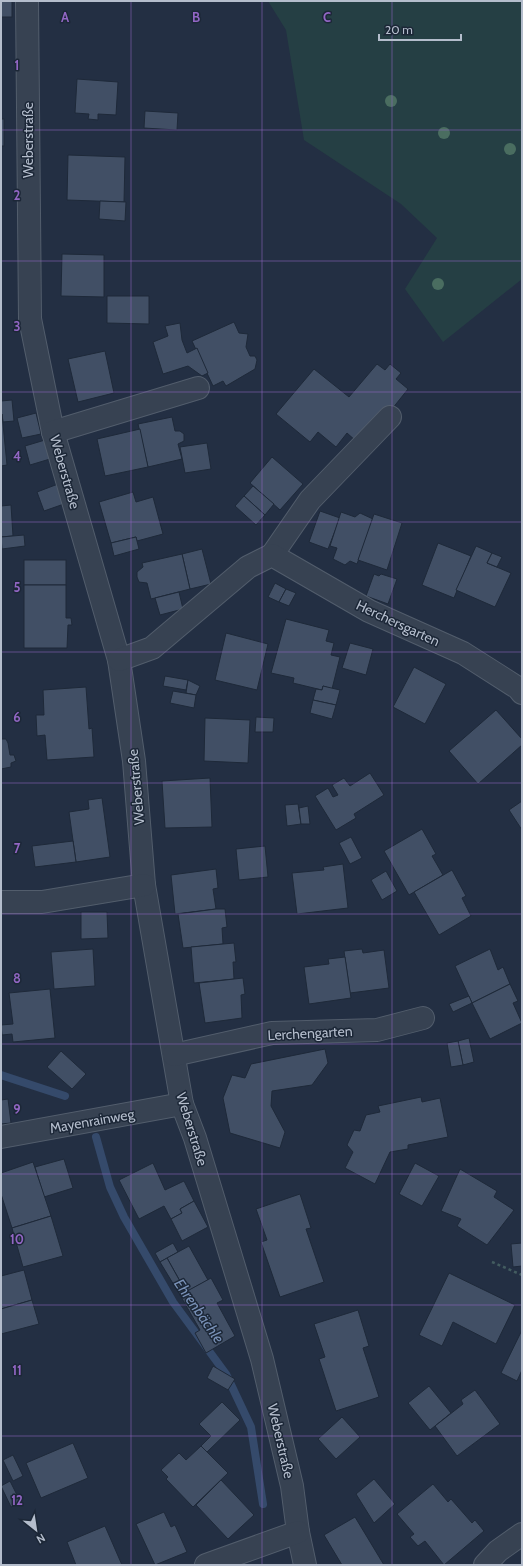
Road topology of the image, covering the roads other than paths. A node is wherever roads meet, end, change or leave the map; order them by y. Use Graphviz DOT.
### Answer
graph roads {
  1 [pos="27,1"];
  2 [pos="198,388"];
  3 [pos="390,417"];
  4 [pos="53,432"];
  5 [pos="272,555"];
  6 [pos="119,660"];
  7 [pos="522,693"];
  8 [pos="144,885"];
  9 [pos="1,902"];
  10 [pos="423,1018"];
  11 [pos="174,1055"];
  12 [pos="182,1104"];
  13 [pos="1,1137"];
  14 [pos="298,1532"];
  15 [pos="522,1534"];
  16 [pos="206,1565"];
  17 [pos="305,1565"];
  18 [pos="485,1565"];
  1 -- 4 [label="street, Weberstraße"];
  2 -- 4 [label="street"];
  3 -- 5 [label="street"];
  4 -- 6 [label="street, Weberstraße"];
  5 -- 6 [label="street"];
  5 -- 7 [label="street, Herchersgarten"];
  6 -- 8 [label="street, Weberstraße"];
  8 -- 9 [label="street"];
  8 -- 11 [label="street, Weberstraße"];
  10 -- 11 [label="street, Lerchengarten"];
  11 -- 12 [label="street, Weberstraße"];
  12 -- 13 [label="street, Mayenrainweg"];
  12 -- 14 [label="street, Weberstraße"];
  14 -- 16 [label="street"];
  14 -- 17 [label="street, Weberstraße"];
  15 -- 18 [label="street"];
}
